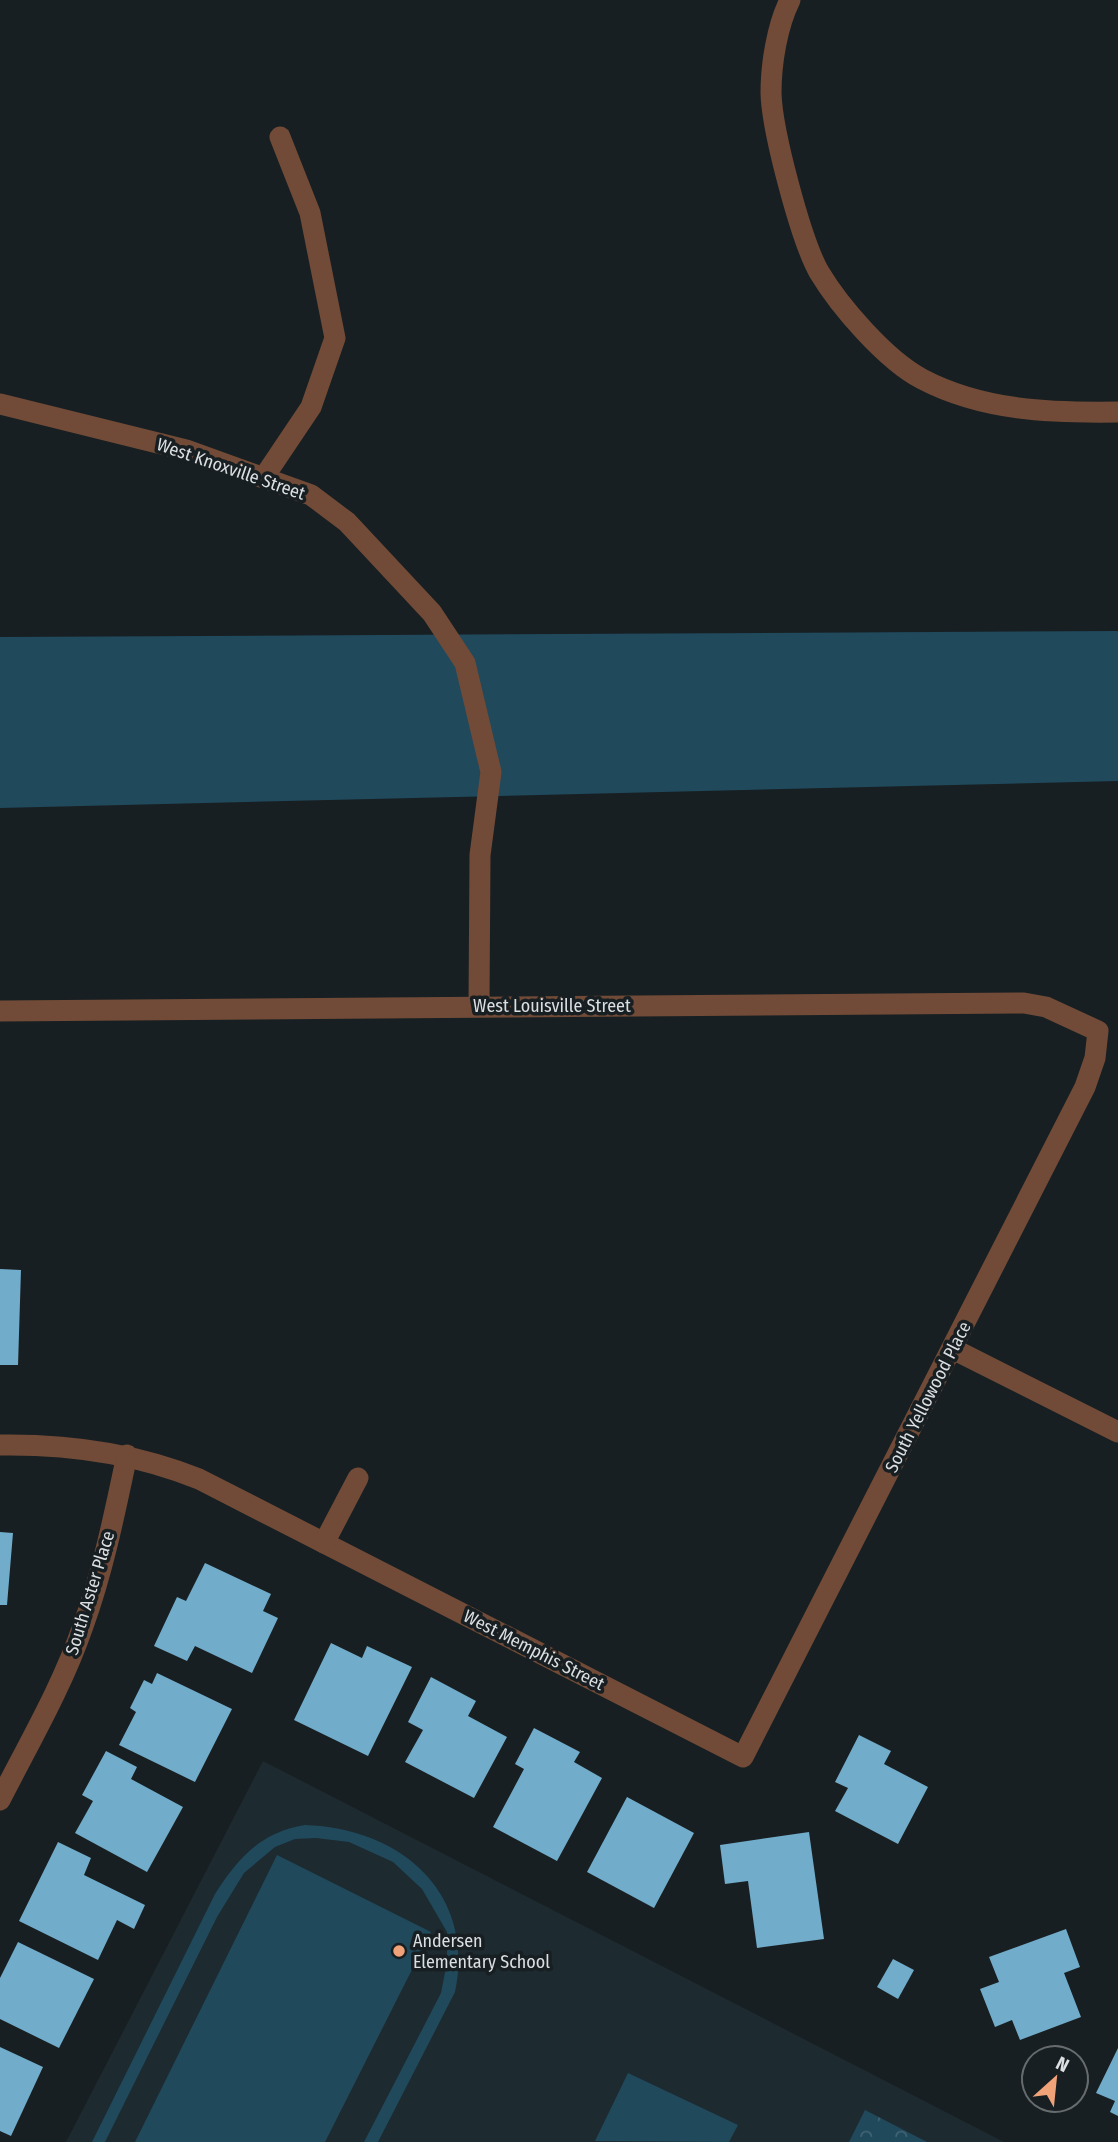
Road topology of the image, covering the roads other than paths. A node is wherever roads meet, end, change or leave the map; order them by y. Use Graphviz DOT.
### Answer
graph roads {
  1 [pos="790,0"];
  2 [pos="280,137"];
  3 [pos="0,404"];
  4 [pos="1118,412"];
  5 [pos="264,477"];
  6 [pos="479,1006"];
  7 [pos="0,1011"];
  8 [pos="1098,1031"];
  9 [pos="953,1349"];
  10 [pos="1118,1432"];
  11 [pos="0,1445"];
  12 [pos="127,1455"];
  13 [pos="358,1478"];
  14 [pos="324,1543"];
  15 [pos="743,1757"];
  16 [pos="0,1800"];
  1 -- 4 [label="street"];
  2 -- 5 [label="street"];
  3 -- 5 [label="street, West Knoxville Street"];
  5 -- 6 [label="street, West Knoxville Street"];
  6 -- 7 [label="street, West Louisville Street"];
  6 -- 8 [label="street, West Louisville Street"];
  8 -- 9 [label="street, South Yellowood Place"];
  9 -- 10 [label="street"];
  9 -- 15 [label="street, South Yellowood Place"];
  11 -- 12 [label="street, West Memphis Street"];
  12 -- 14 [label="street, West Memphis Street"];
  12 -- 16 [label="street, South Aster Place"];
  13 -- 14 [label="street"];
  14 -- 15 [label="street, West Memphis Street"];
}
